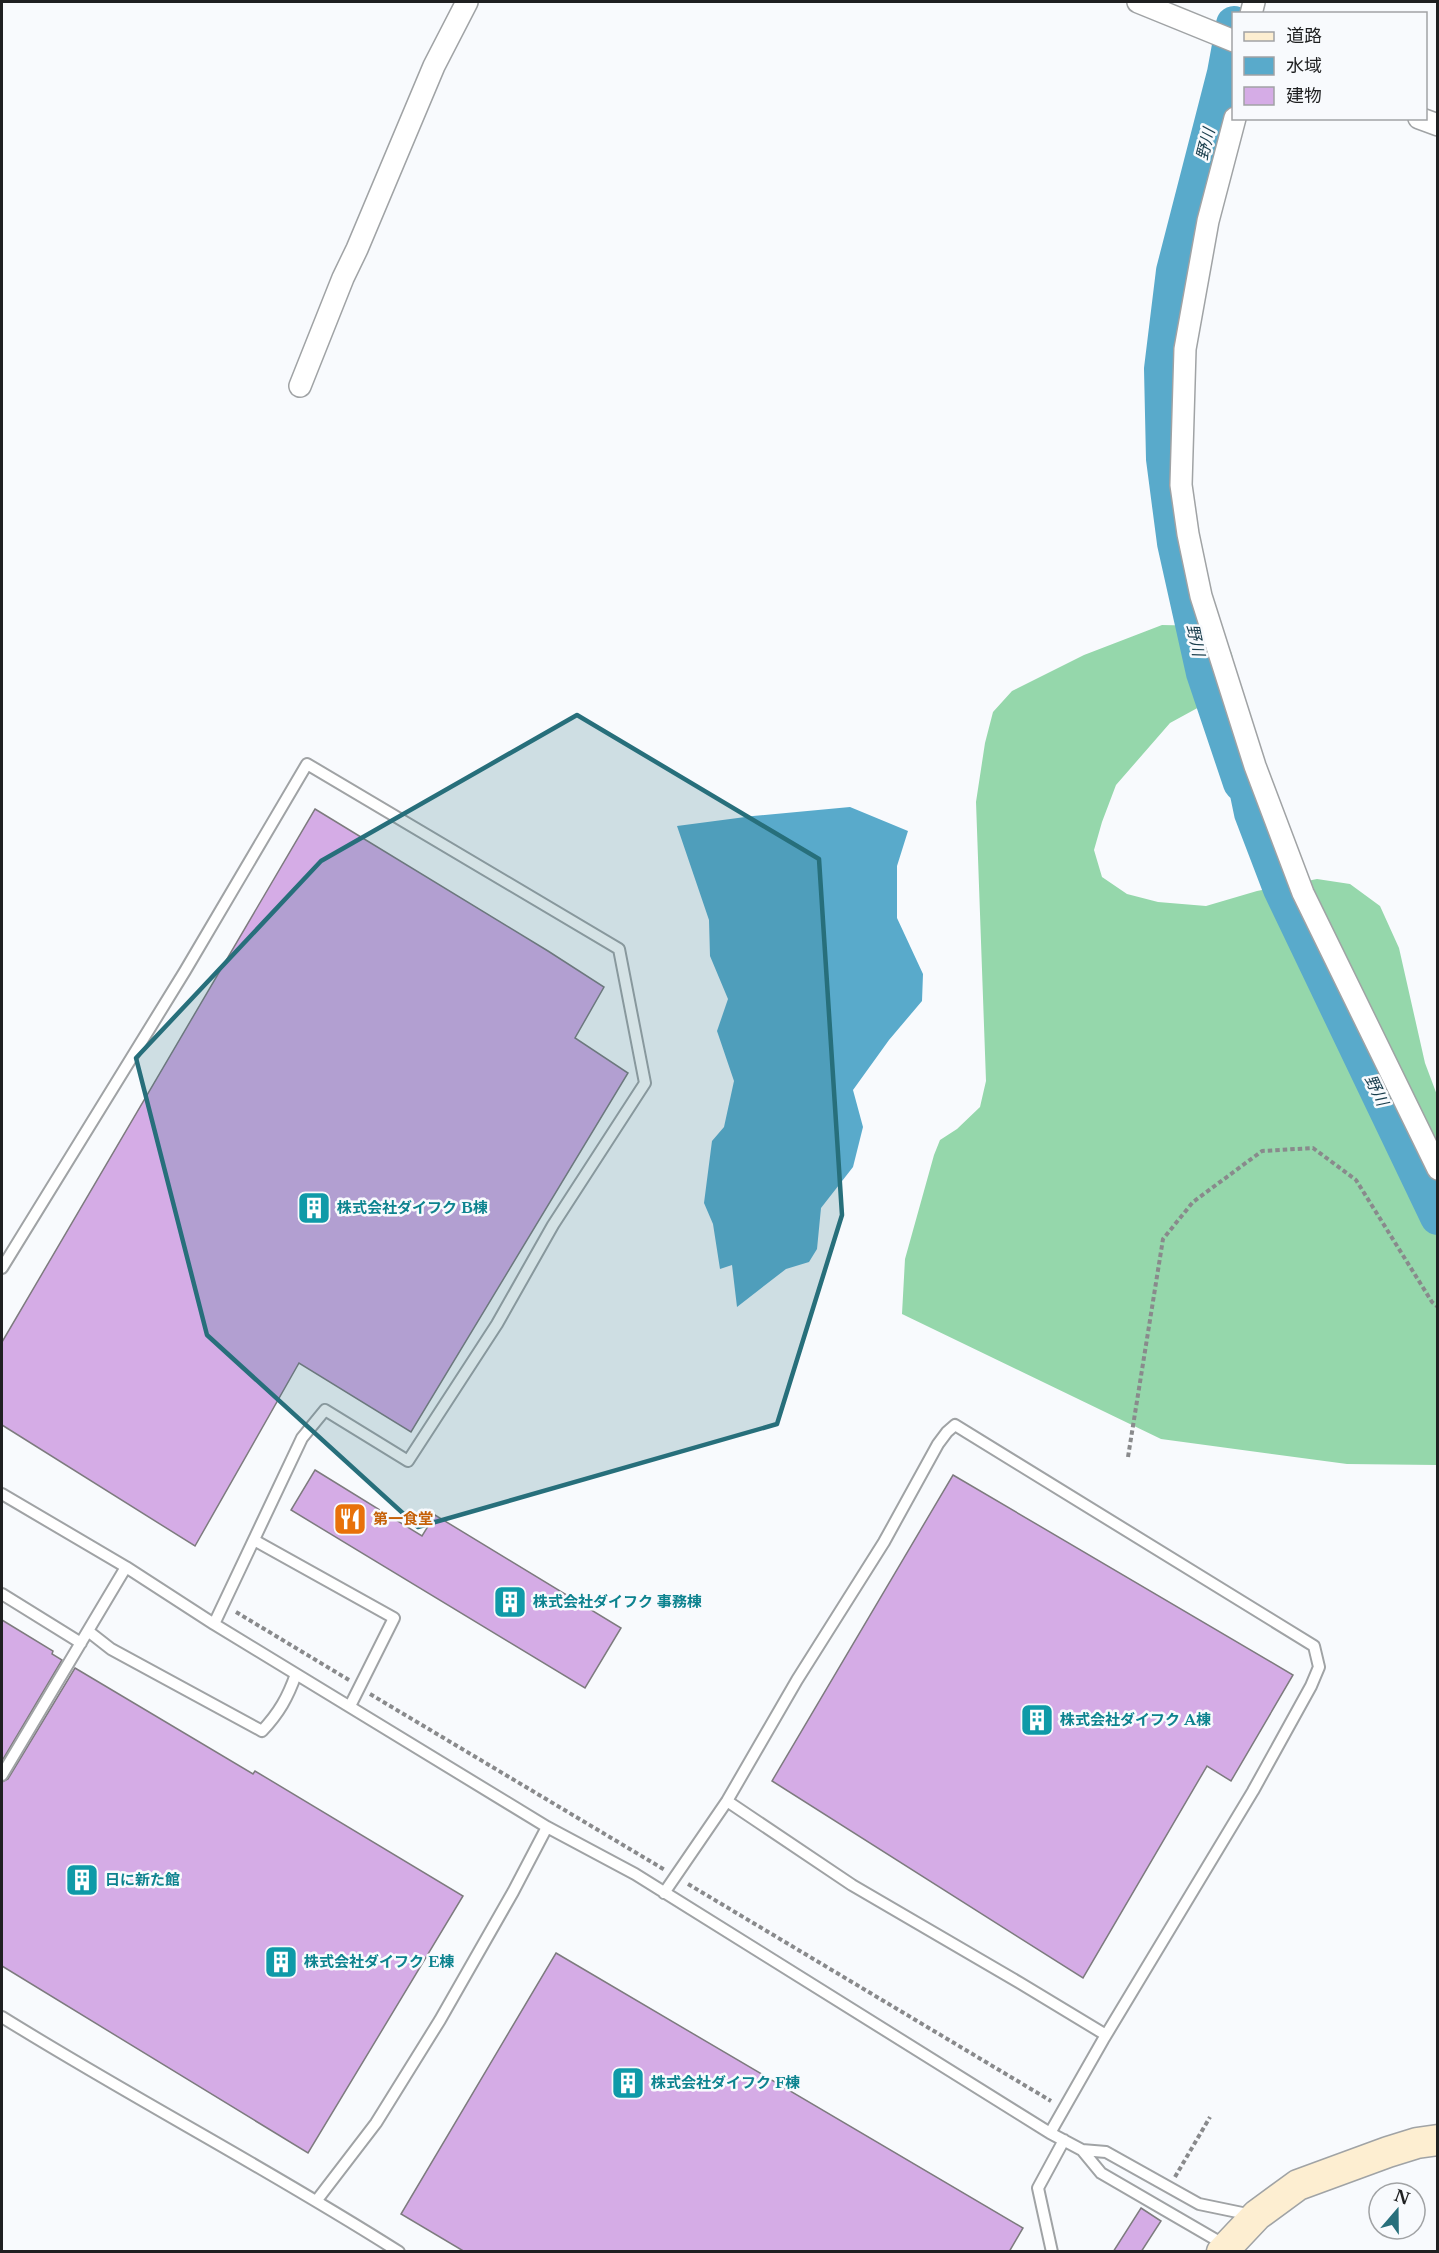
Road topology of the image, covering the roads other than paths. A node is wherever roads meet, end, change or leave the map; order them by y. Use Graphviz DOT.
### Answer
graph roads {
  1 [pos="467,2"];
  2 [pos="1138,2"];
  3 [pos="1232,41"];
  4 [pos="1234,120"];
  5 [pos="300,386"];
  6 [pos="1437,1169"];
  7 [pos="2,1268"];
  8 [pos="2,1494"];
  9 [pos="254,1540"];
  10 [pos="126,1567"];
  11 [pos="2,1594"];
  12 [pos="214,1624"];
  13 [pos="88,1631"];
  14 [pos="81,1643"];
  15 [pos="296,1674"];
  16 [pos="350,1706"];
  17 [pos="2,1775"];
  18 [pos="728,1801"];
  19 [pos="547,1827"];
  20 [pos="664,1893"];
  21 [pos="2,2016"];
  22 [pos="1106,2036"];
  23 [pos="1050,2133"];
  24 [pos="1064,2140"];
  25 [pos="1437,2140"];
  26 [pos="1082,2150"];
  27 [pos="317,2200"];
  28 [pos="1256,2216"];
  29 [pos="1224,2249"];
  30 [pos="399,2252"];
  31 [pos="1052,2252"];
  1 -- 5 [label="street"];
  2 -- 3 [label="street"];
  4 -- 6 [label="street"];
  7 -- 9 [label="lane"];
  8 -- 10 [label="lane"];
  9 -- 12 [label="lane"];
  9 -- 16 [label="lane"];
  10 -- 12 [label="lane"];
  10 -- 13 [label="lane"];
  11 -- 14 [label="lane"];
  12 -- 15 [label="lane"];
  13 -- 14 [label="lane"];
  13 -- 15 [label="lane"];
  14 -- 17 [label="lane"];
  15 -- 16 [label="lane"];
  16 -- 19 [label="lane"];
  18 -- 20 [label="lane"];
  18 -- 22 [label="lane"];
  18 -- 22 [label="lane"];
  19 -- 20 [label="lane"];
  19 -- 27 [label="lane"];
  20 -- 23 [label="lane"];
  21 -- 27 [label="lane"];
  22 -- 23 [label="lane"];
  23 -- 24 [label="lane"];
  24 -- 26 [label="lane"];
  24 -- 31 [label="lane"];
  25 -- 28 [label="street"];
  26 -- 28 [label="lane"];
  26 -- 29 [label="lane"];
  27 -- 30 [label="lane"];
  28 -- 29 [label="street"];
}
